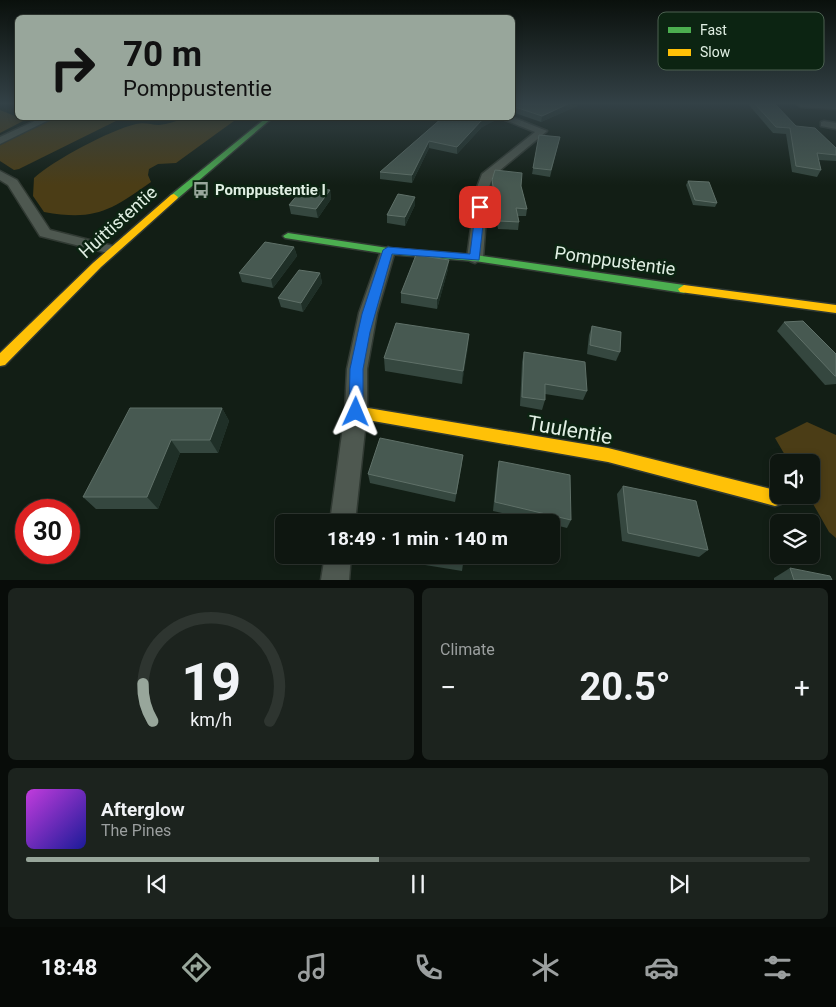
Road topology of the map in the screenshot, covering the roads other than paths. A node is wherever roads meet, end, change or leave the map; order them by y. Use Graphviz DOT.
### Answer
graph roads {
  1 [pos="22,131"];
  2 [pos="252,131"];
  3 [pos="542,131"];
  4 [pos="0,142"];
  5 [pos="2,177"];
  6 [pos="288,236"];
  7 [pos="112,250"];
  8 [pos="388,250"];
  9 [pos="475,258"];
  10 [pos="836,309"];
  11 [pos="0,361"];
  12 [pos="356,412"];
  13 [pos="770,497"];
  14 [pos="343,514"];
  15 [pos="337,564"];
  16 [pos="335,580"];
  1 -- 4 [label="street"];
  2 -- 7 [label="main road, Huittistentie"];
  3 -- 9 [label="street"];
  5 -- 7 [label="street"];
  6 -- 8 [label="main road, Pomppustentie"];
  7 -- 11 [label="main road, Huittistentie"];
  8 -- 9 [label="main road, Pomppustentie"];
  8 -- 12 [label="street"];
  9 -- 10 [label="main road, Pomppustentie"];
  12 -- 13 [label="main road, Tuulentie"];
  12 -- 14 [label="street"];
  15 -- 16 [label="street"];
}
